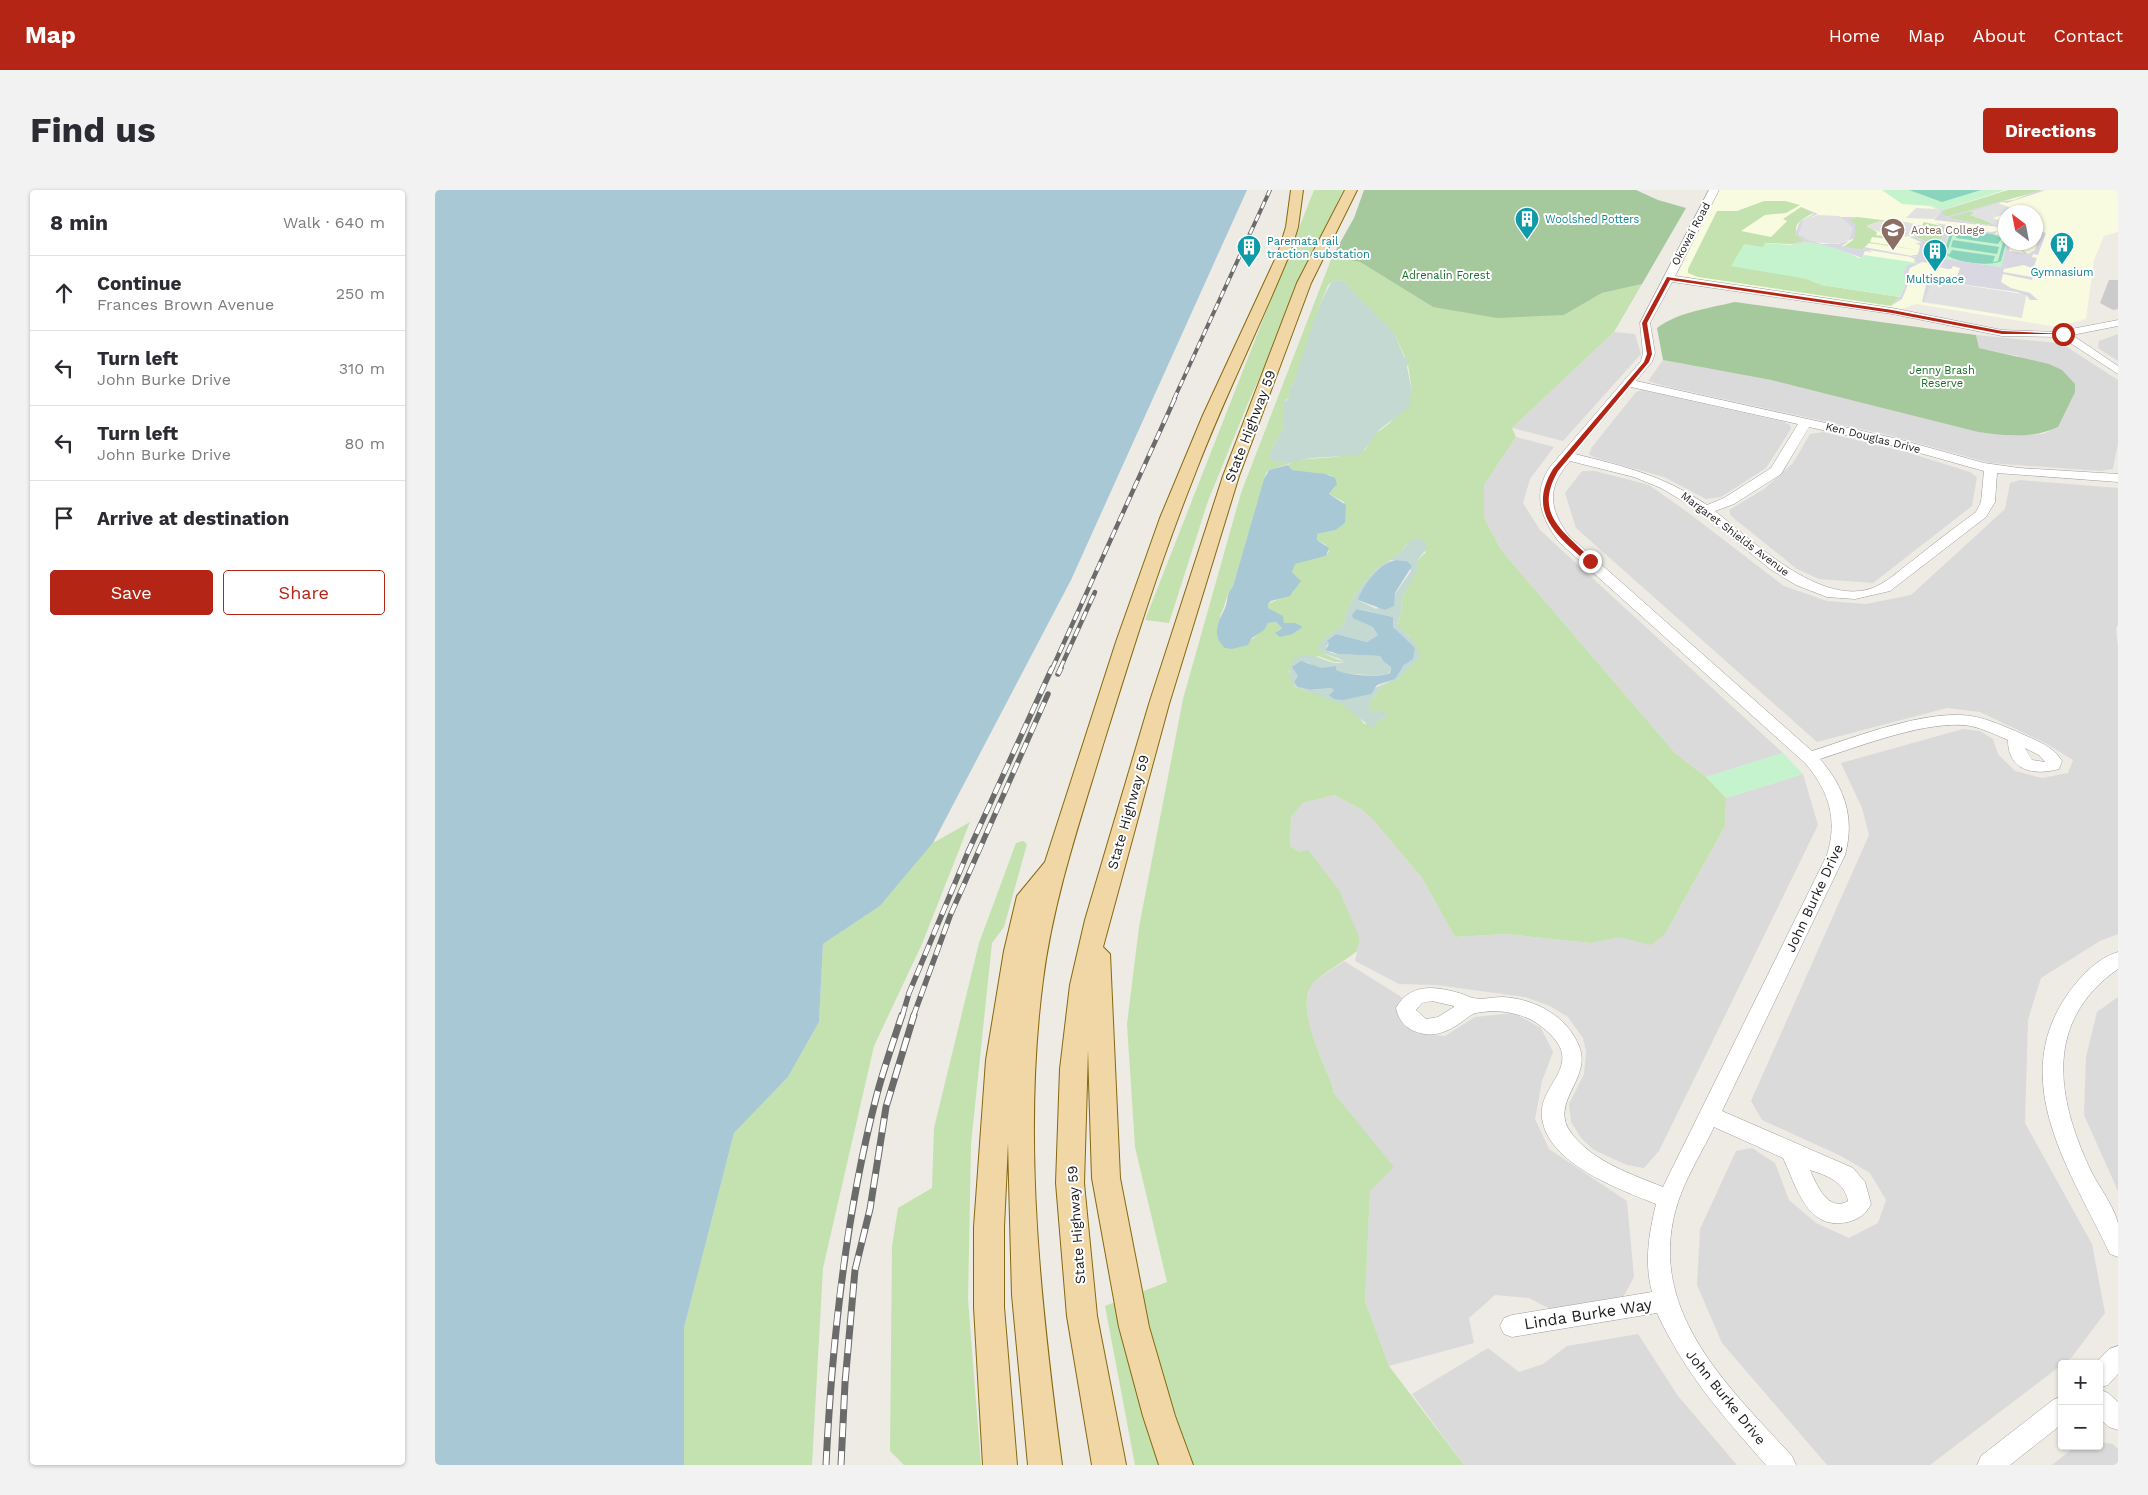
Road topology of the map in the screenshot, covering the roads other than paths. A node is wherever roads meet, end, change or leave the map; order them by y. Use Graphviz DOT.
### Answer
graph roads {
  1 [pos="1297,190"];
  2 [pos="1308,190"];
  3 [pos="1351,190"];
  4 [pos="1713,190"];
  5 [pos="1286,248"];
  6 [pos="1668,278"];
  7 [pos="2118,322"];
  8 [pos="2063,334"];
  9 [pos="2118,371"];
  10 [pos="1629,382"];
  11 [pos="1806,422"];
  12 [pos="1567,456"];
  13 [pos="1991,469"];
  14 [pos="2118,478"];
  15 [pos="1705,510"];
  16 [pos="2016,739"];
  17 [pos="1809,757"];
  18 [pos="1056,861"];
  19 [pos="1097,920"];
  20 [pos="2118,959"];
  21 [pos="1470,1006"];
  22 [pos="1709,1114"];
  23 [pos="1791,1151"];
  24 [pos="1667,1199"];
  25 [pos="2118,1247"];
  26 [pos="1664,1301"];
  27 [pos="1512,1326"];
  28 [pos="2118,1357"];
  29 [pos="2103,1373"];
  30 [pos="2103,1405"];
  31 [pos="2058,1411"];
  32 [pos="2118,1418"];
  33 [pos="1000,1465"];
  34 [pos="1045,1465"];
  35 [pos="1109,1465"];
  36 [pos="1176,1465"];
  37 [pos="1783,1465"];
  38 [pos="1990,1465"];
  1 -- 5 [label="main road"];
  2 -- 5 [label="main road"];
  3 -- 19 [label="main road, State Highway 59"];
  4 -- 6 [label="street, Okowai Road"];
  5 -- 18 [label="main road"];
  6 -- 8 [label="street"];
  6 -- 10 [label="street, John Burke Drive"];
  7 -- 8 [label="street"];
  8 -- 9 [label="street"];
  10 -- 11 [label="street, Ken Douglas Drive"];
  10 -- 12 [label="street, John Burke Drive"];
  11 -- 13 [label="street, Ken Douglas Drive"];
  11 -- 15 [label="street"];
  12 -- 15 [label="street, Margaret Shields Avenue"];
  12 -- 17 [label="street, John Burke Drive"];
  13 -- 14 [label="street, Ken Douglas Drive"];
  13 -- 15 [label="street, Margaret Shields Avenue"];
  16 -- 17 [label="street"];
  17 -- 22 [label="street, John Burke Drive"];
  18 -- 33 [label="main road"];
  18 -- 34 [label="main road"];
  19 -- 35 [label="main road, State Highway 59"];
  19 -- 36 [label="main road"];
  20 -- 25 [label="street"];
  21 -- 24 [label="street"];
  22 -- 23 [label="street"];
  22 -- 24 [label="street, John Burke Drive"];
  24 -- 26 [label="street, John Burke Drive"];
  26 -- 27 [label="street, Linda Burke Way"];
  26 -- 37 [label="street, John Burke Drive"];
  28 -- 29 [label="street"];
  30 -- 32 [label="street"];
  31 -- 38 [label="street"];
}
